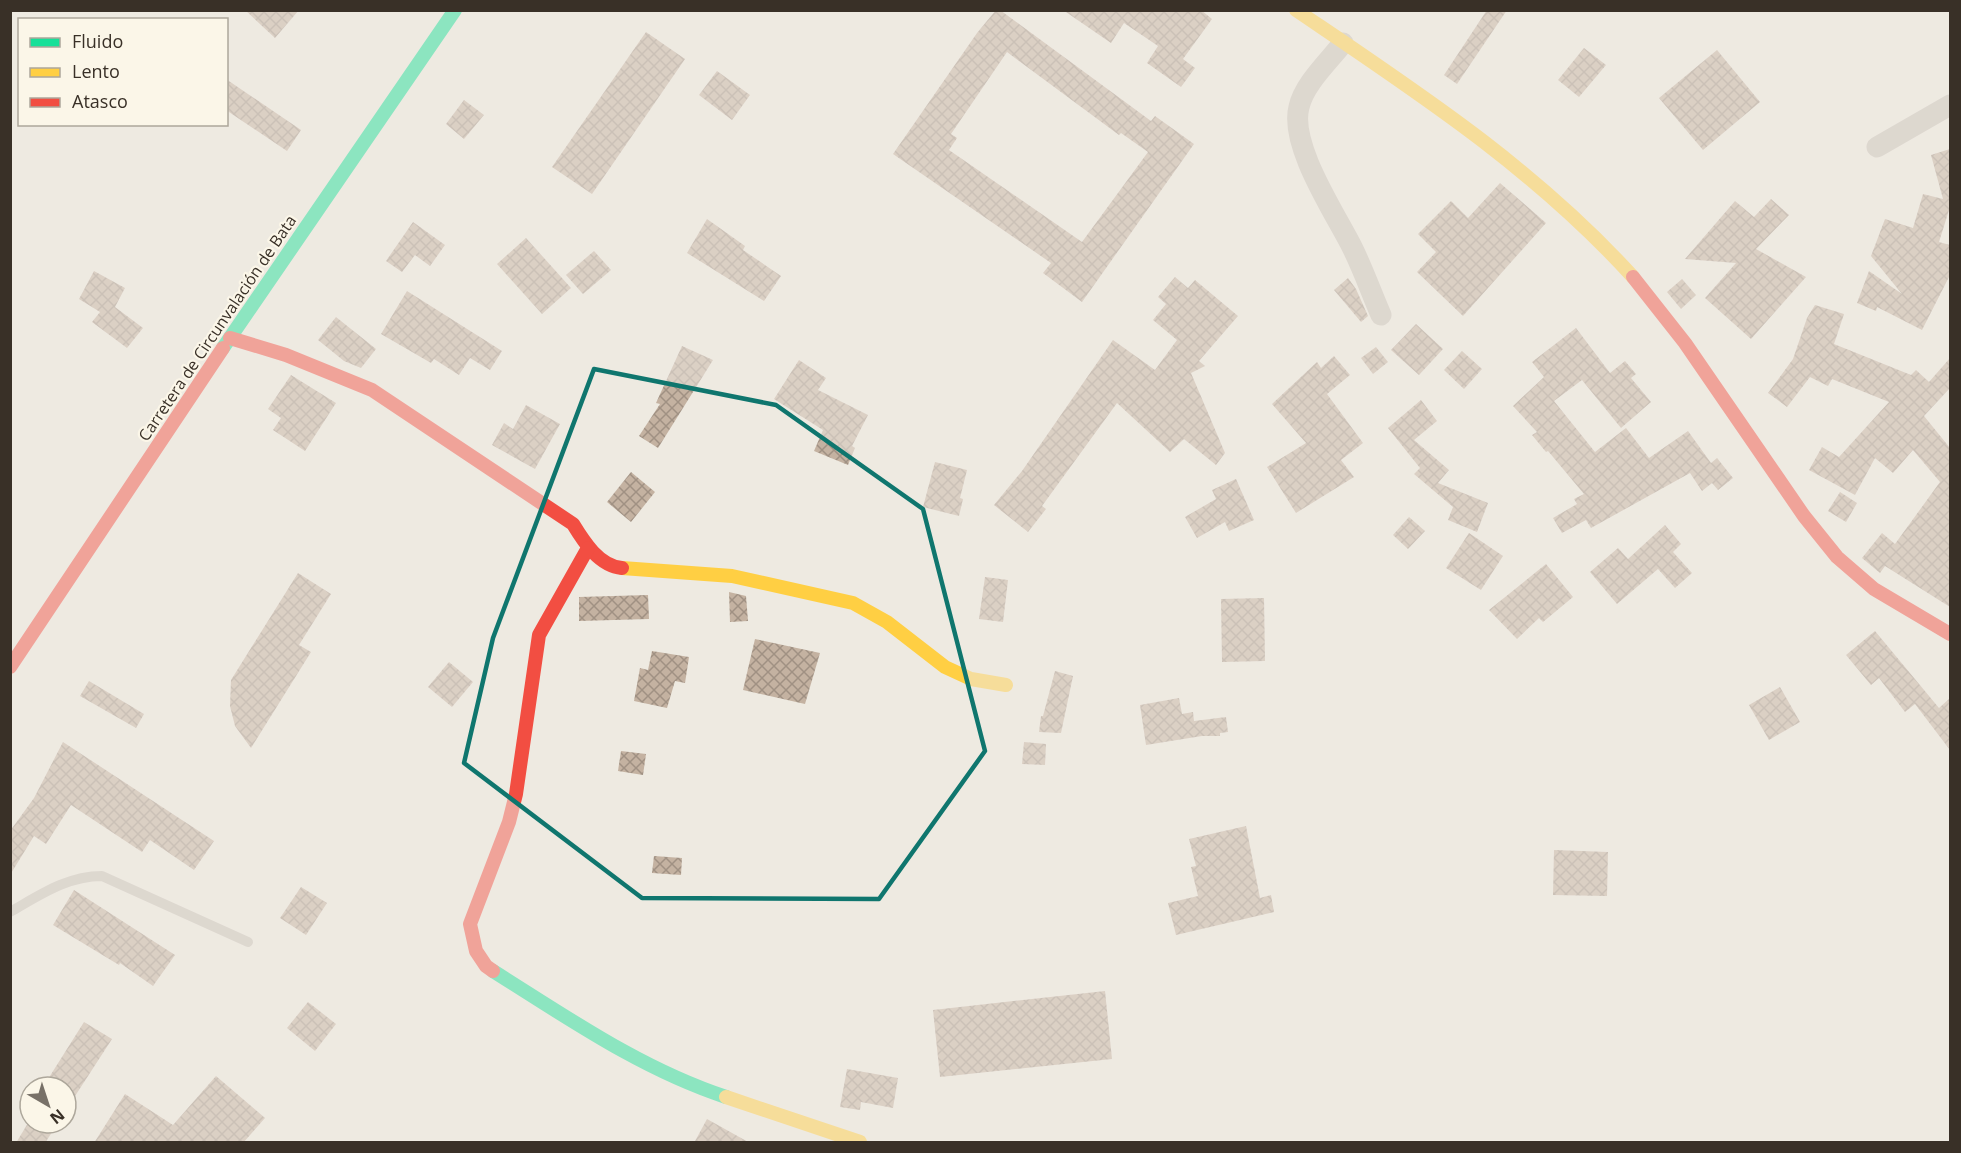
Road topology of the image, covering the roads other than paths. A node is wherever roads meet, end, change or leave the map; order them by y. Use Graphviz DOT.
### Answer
graph roads {
  1 [pos="455,10"];
  2 [pos="1296,10"];
  3 [pos="1343,43"];
  4 [pos="1950,105"];
  5 [pos="1877,147"];
  6 [pos="1381,315"];
  7 [pos="230,338"];
  8 [pos="588,548"];
  9 [pos="1950,634"];
  10 [pos="10,667"];
  11 [pos="1006,685"];
  12 [pos="10,912"];
  13 [pos="248,942"];
  14 [pos="860,1143"];
  1 -- 7 [label="street, Carretera de Circunvalación de Bata"];
  2 -- 3 [label="street"];
  3 -- 6 [label="street"];
  3 -- 9 [label="street"];
  4 -- 5 [label="street"];
  7 -- 8 [label="street"];
  7 -- 10 [label="street, Carretera de Circunvalación de Bata"];
  8 -- 11 [label="street"];
  8 -- 14 [label="street"];
  12 -- 13 [label="lane"];
}
